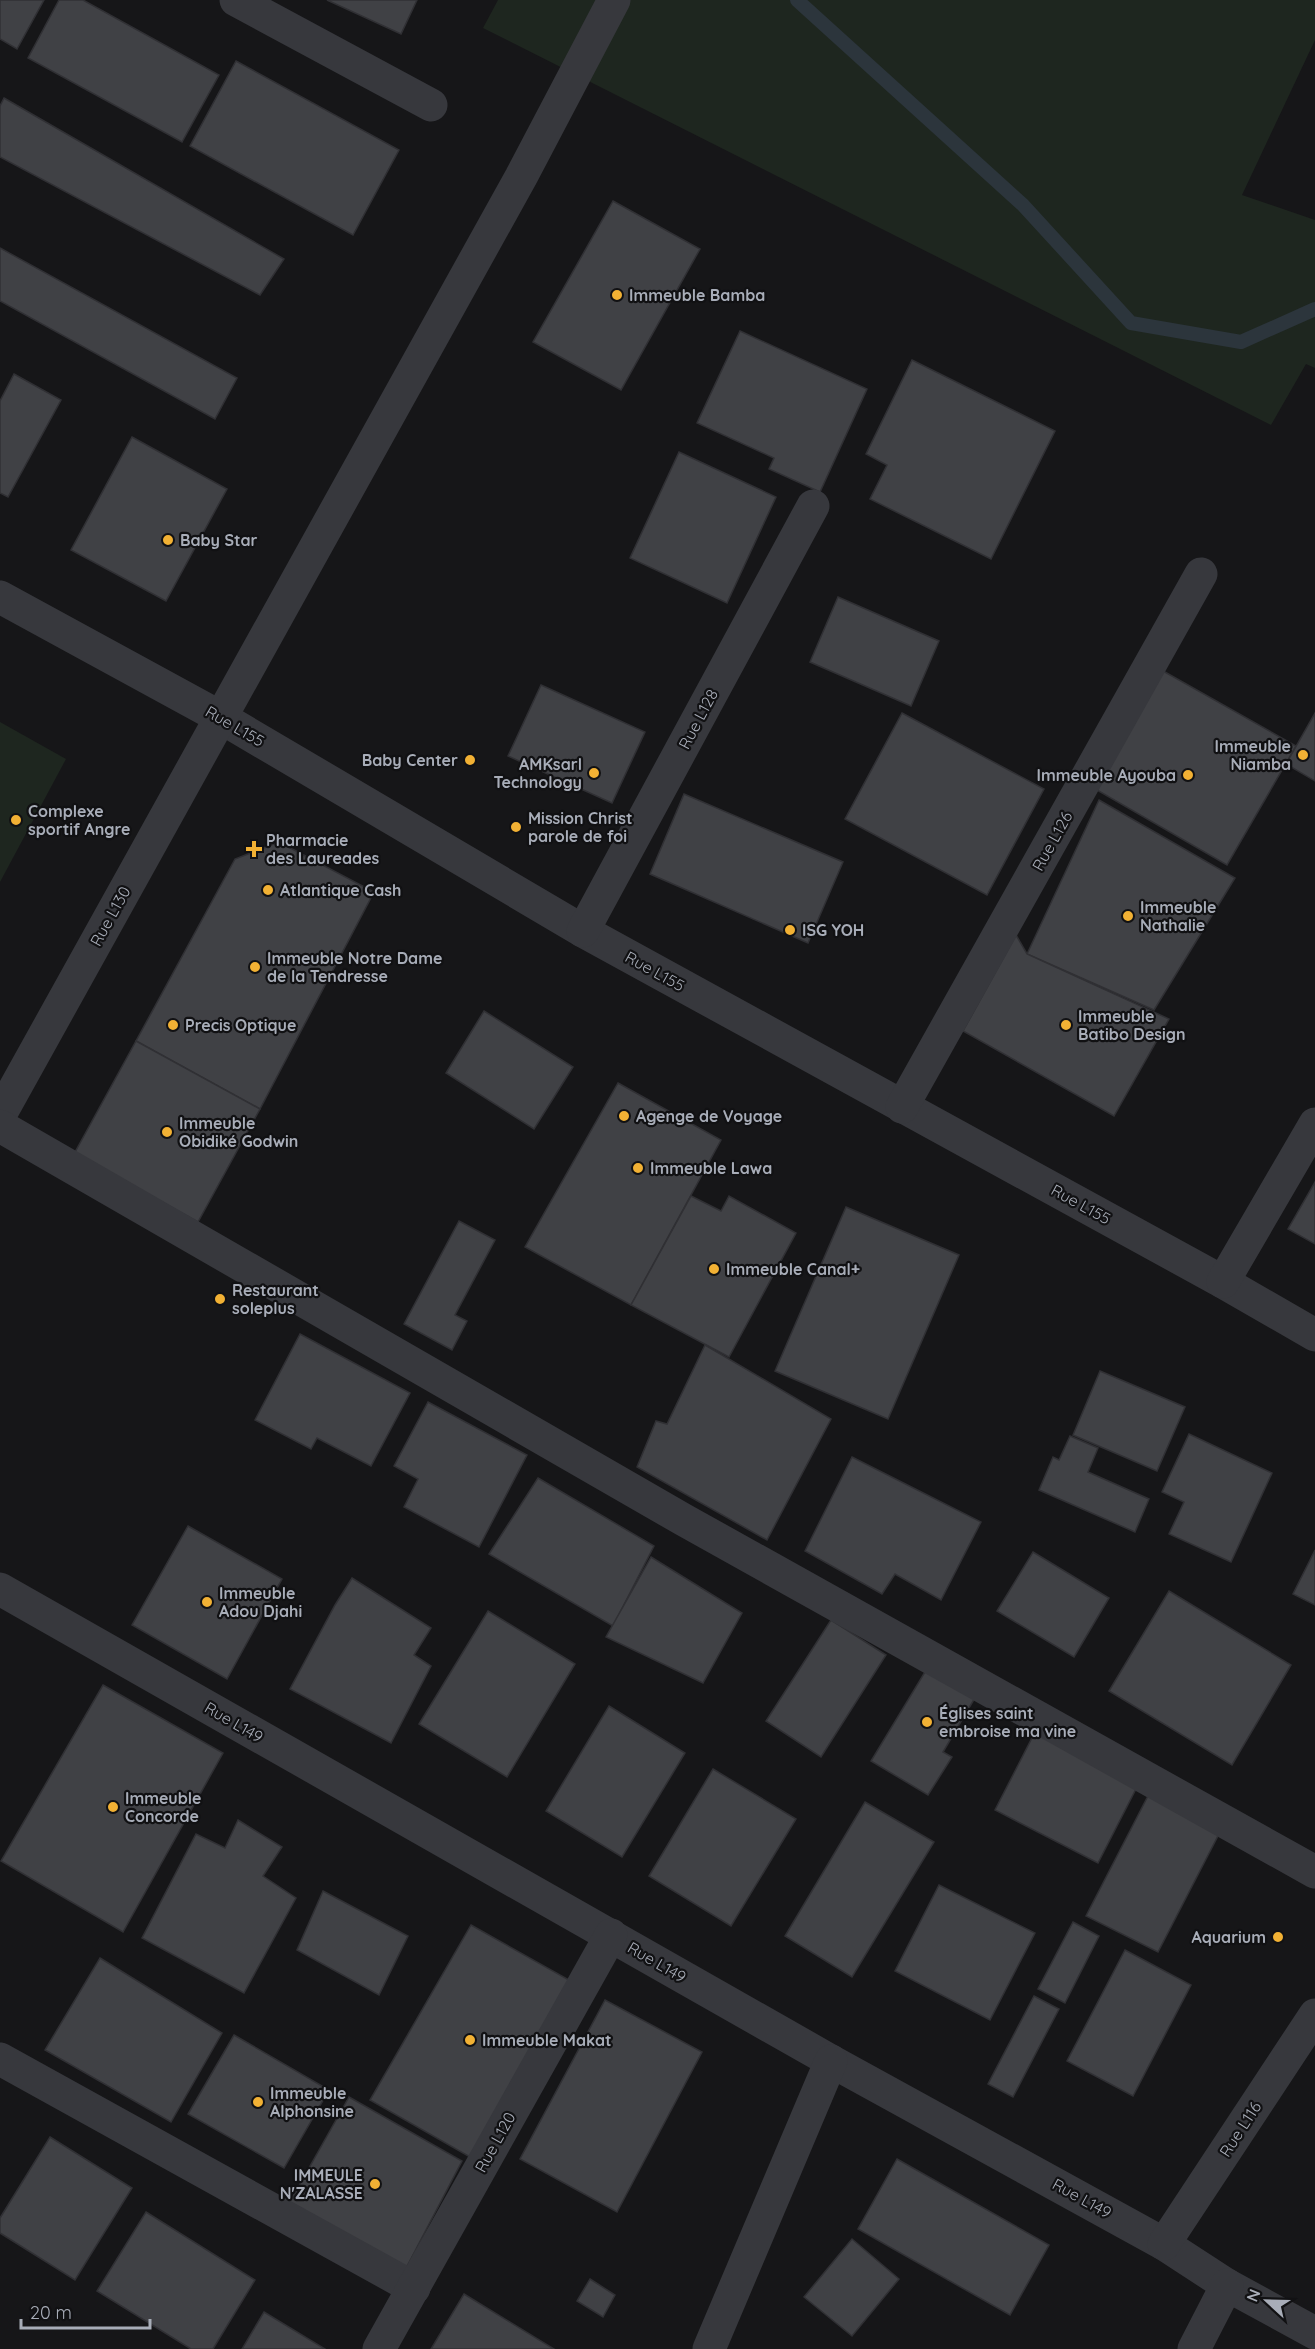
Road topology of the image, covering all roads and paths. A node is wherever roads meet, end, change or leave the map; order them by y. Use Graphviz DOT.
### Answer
graph roads {
  1 [pos="236,0"];
  2 [pos="614,0"];
  3 [pos="431,105"];
  4 [pos="813,506"];
  5 [pos="1201,574"];
  6 [pos="0,597"];
  7 [pos="219,717"];
  8 [pos="583,931"];
  9 [pos="903,1107"];
  10 [pos="0,1115"];
  11 [pos="1315,1124"];
  12 [pos="0,1126"];
  13 [pos="1222,1282"];
  14 [pos="1315,1335"];
  15 [pos="0,1589"];
  16 [pos="1315,1872"];
  17 [pos="611,1935"];
  18 [pos="1315,2015"];
  19 [pos="0,2059"];
  20 [pos="831,2061"];
  21 [pos="1164,2244"];
  22 [pos="1227,2285"];
  23 [pos="414,2288"];
  24 [pos="1315,2333"];
  25 [pos="379,2349"];
  26 [pos="709,2349"];
  27 [pos="1194,2349"];
  1 -- 3 [label="street"];
  2 -- 7 [label="street, Rue L130"];
  4 -- 8 [label="street, Rue L128"];
  5 -- 9 [label="street, Rue L126"];
  6 -- 7 [label="street, Rue L155"];
  7 -- 8 [label="street, Rue L155"];
  7 -- 10 [label="street, Rue L130"];
  8 -- 9 [label="street, Rue L155"];
  9 -- 13 [label="street, Rue L155"];
  11 -- 13 [label="street"];
  12 -- 16 [label="street"];
  13 -- 14 [label="street, Rue L155"];
  15 -- 17 [label="street, Rue L149"];
  17 -- 20 [label="street, Rue L149"];
  17 -- 23 [label="street, Rue L120"];
  18 -- 21 [label="street, Rue L116"];
  19 -- 23 [label="street"];
  20 -- 21 [label="street, Rue L149"];
  20 -- 26 [label="street"];
  21 -- 22 [label="street, Rue L149"];
  22 -- 24 [label="street, Rue L149"];
  22 -- 27 [label="street"];
  23 -- 25 [label="street, Rue L120"];
}
